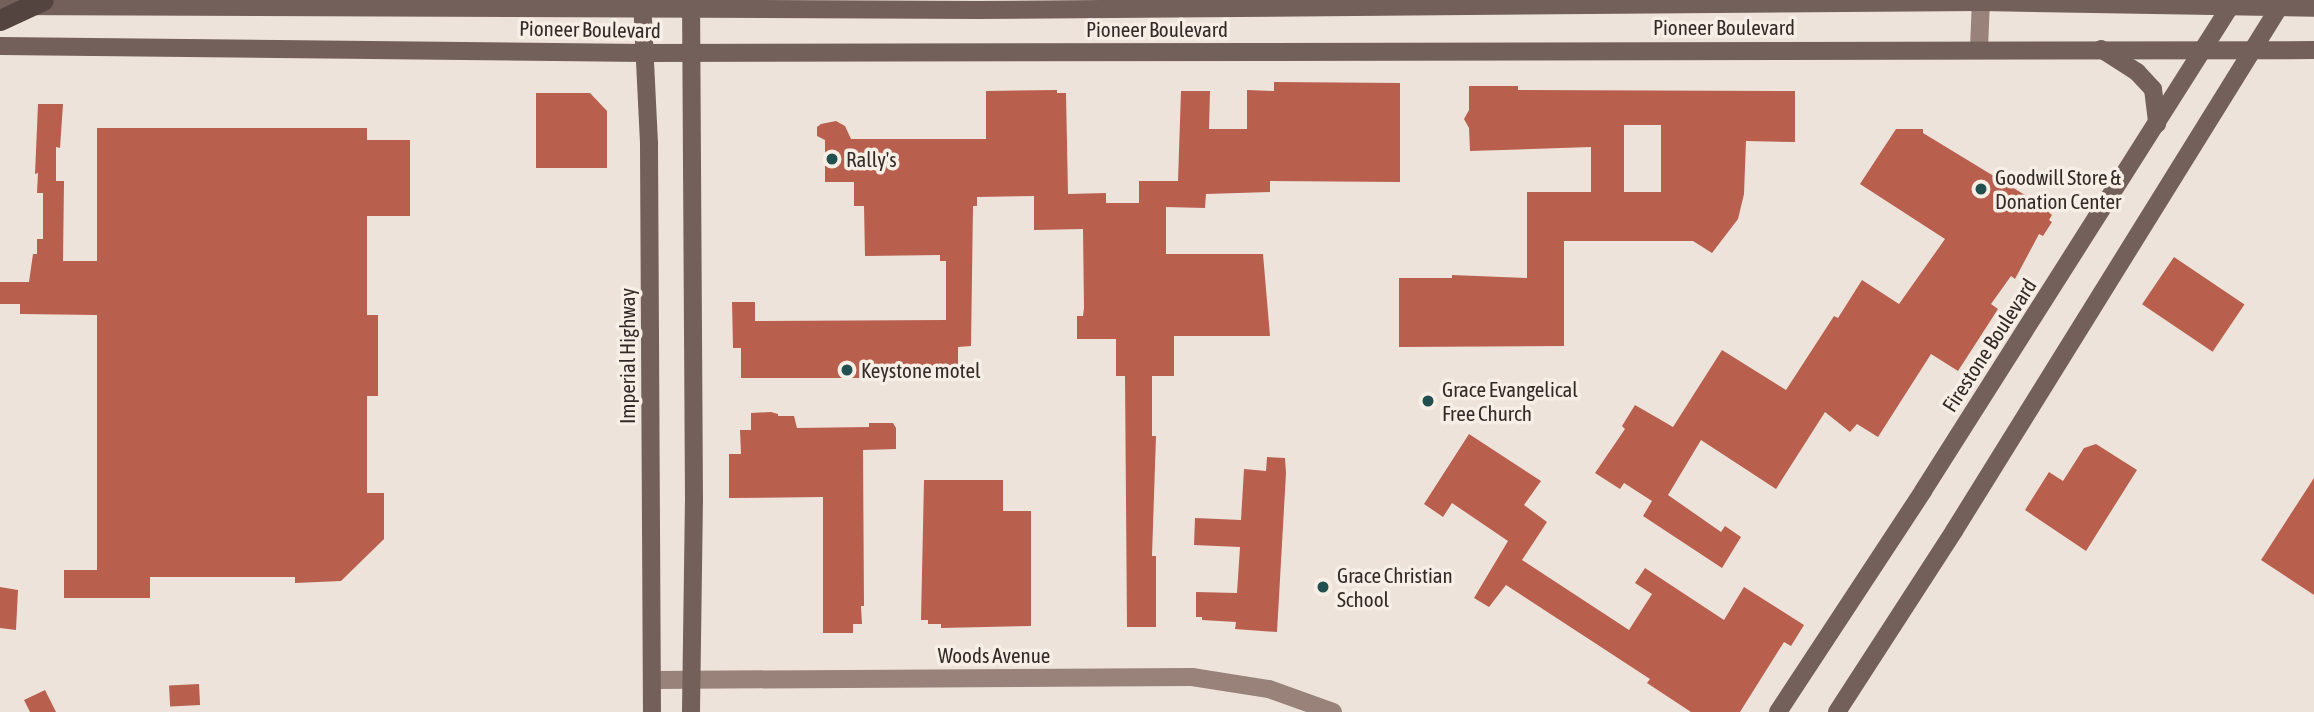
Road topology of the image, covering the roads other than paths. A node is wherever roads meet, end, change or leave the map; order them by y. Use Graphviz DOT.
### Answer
graph roads {
  1 [pos="43,0"];
  2 [pos="1981,1"];
  3 [pos="2231,4"];
  4 [pos="2281,4"];
  5 [pos="642,5"];
  6 [pos="691,5"];
  7 [pos="0,6"];
  8 [pos="2314,8"];
  9 [pos="0,20"];
  10 [pos="0,47"];
  11 [pos="1979,48"];
  12 [pos="2101,49"];
  13 [pos="2204,50"];
  14 [pos="2314,50"];
  15 [pos="2250,51"];
  16 [pos="644,53"];
  17 [pos="692,53"];
  18 [pos="2157,124"];
  19 [pos="652,680"];
  20 [pos="690,680"];
  21 [pos="652,712"];
  22 [pos="691,712"];
  23 [pos="1332,712"];
  24 [pos="1778,712"];
  25 [pos="1836,712"];
  1 -- 9 [label="highway, bridge"];
  2 -- 3 [label="main road, Pioneer Boulevard"];
  2 -- 6 [label="main road, Pioneer Boulevard"];
  2 -- 11 [label="street"];
  3 -- 4 [label="main road, Pioneer Boulevard"];
  3 -- 13 [label="main road, Firestone Boulevard"];
  4 -- 8 [label="main road, Pioneer Boulevard"];
  4 -- 15 [label="main road"];
  5 -- 6 [label="main road, Pioneer Boulevard"];
  5 -- 7 [label="main road, Pioneer Boulevard"];
  5 -- 16 [label="main road, Imperial Highway"];
  6 -- 17 [label="main road"];
  10 -- 16 [label="main road, Pioneer Boulevard"];
  11 -- 12 [label="main road, Pioneer Boulevard"];
  11 -- 17 [label="main road, Pioneer Boulevard"];
  12 -- 13 [label="main road, Pioneer Boulevard"];
  12 -- 18 [label="main road"];
  13 -- 15 [label="main road, Pioneer Boulevard"];
  13 -- 18 [label="main road, Firestone Boulevard"];
  14 -- 15 [label="main road, Pioneer Boulevard"];
  15 -- 25 [label="main road"];
  16 -- 17 [label="main road, Pioneer Boulevard"];
  16 -- 19 [label="main road, Imperial Highway"];
  17 -- 20 [label="main road"];
  18 -- 24 [label="main road, Firestone Boulevard"];
  19 -- 20 [label="street, Woods Avenue"];
  19 -- 21 [label="main road, Imperial Highway"];
  20 -- 22 [label="main road"];
  20 -- 23 [label="street, Woods Avenue"];
}
